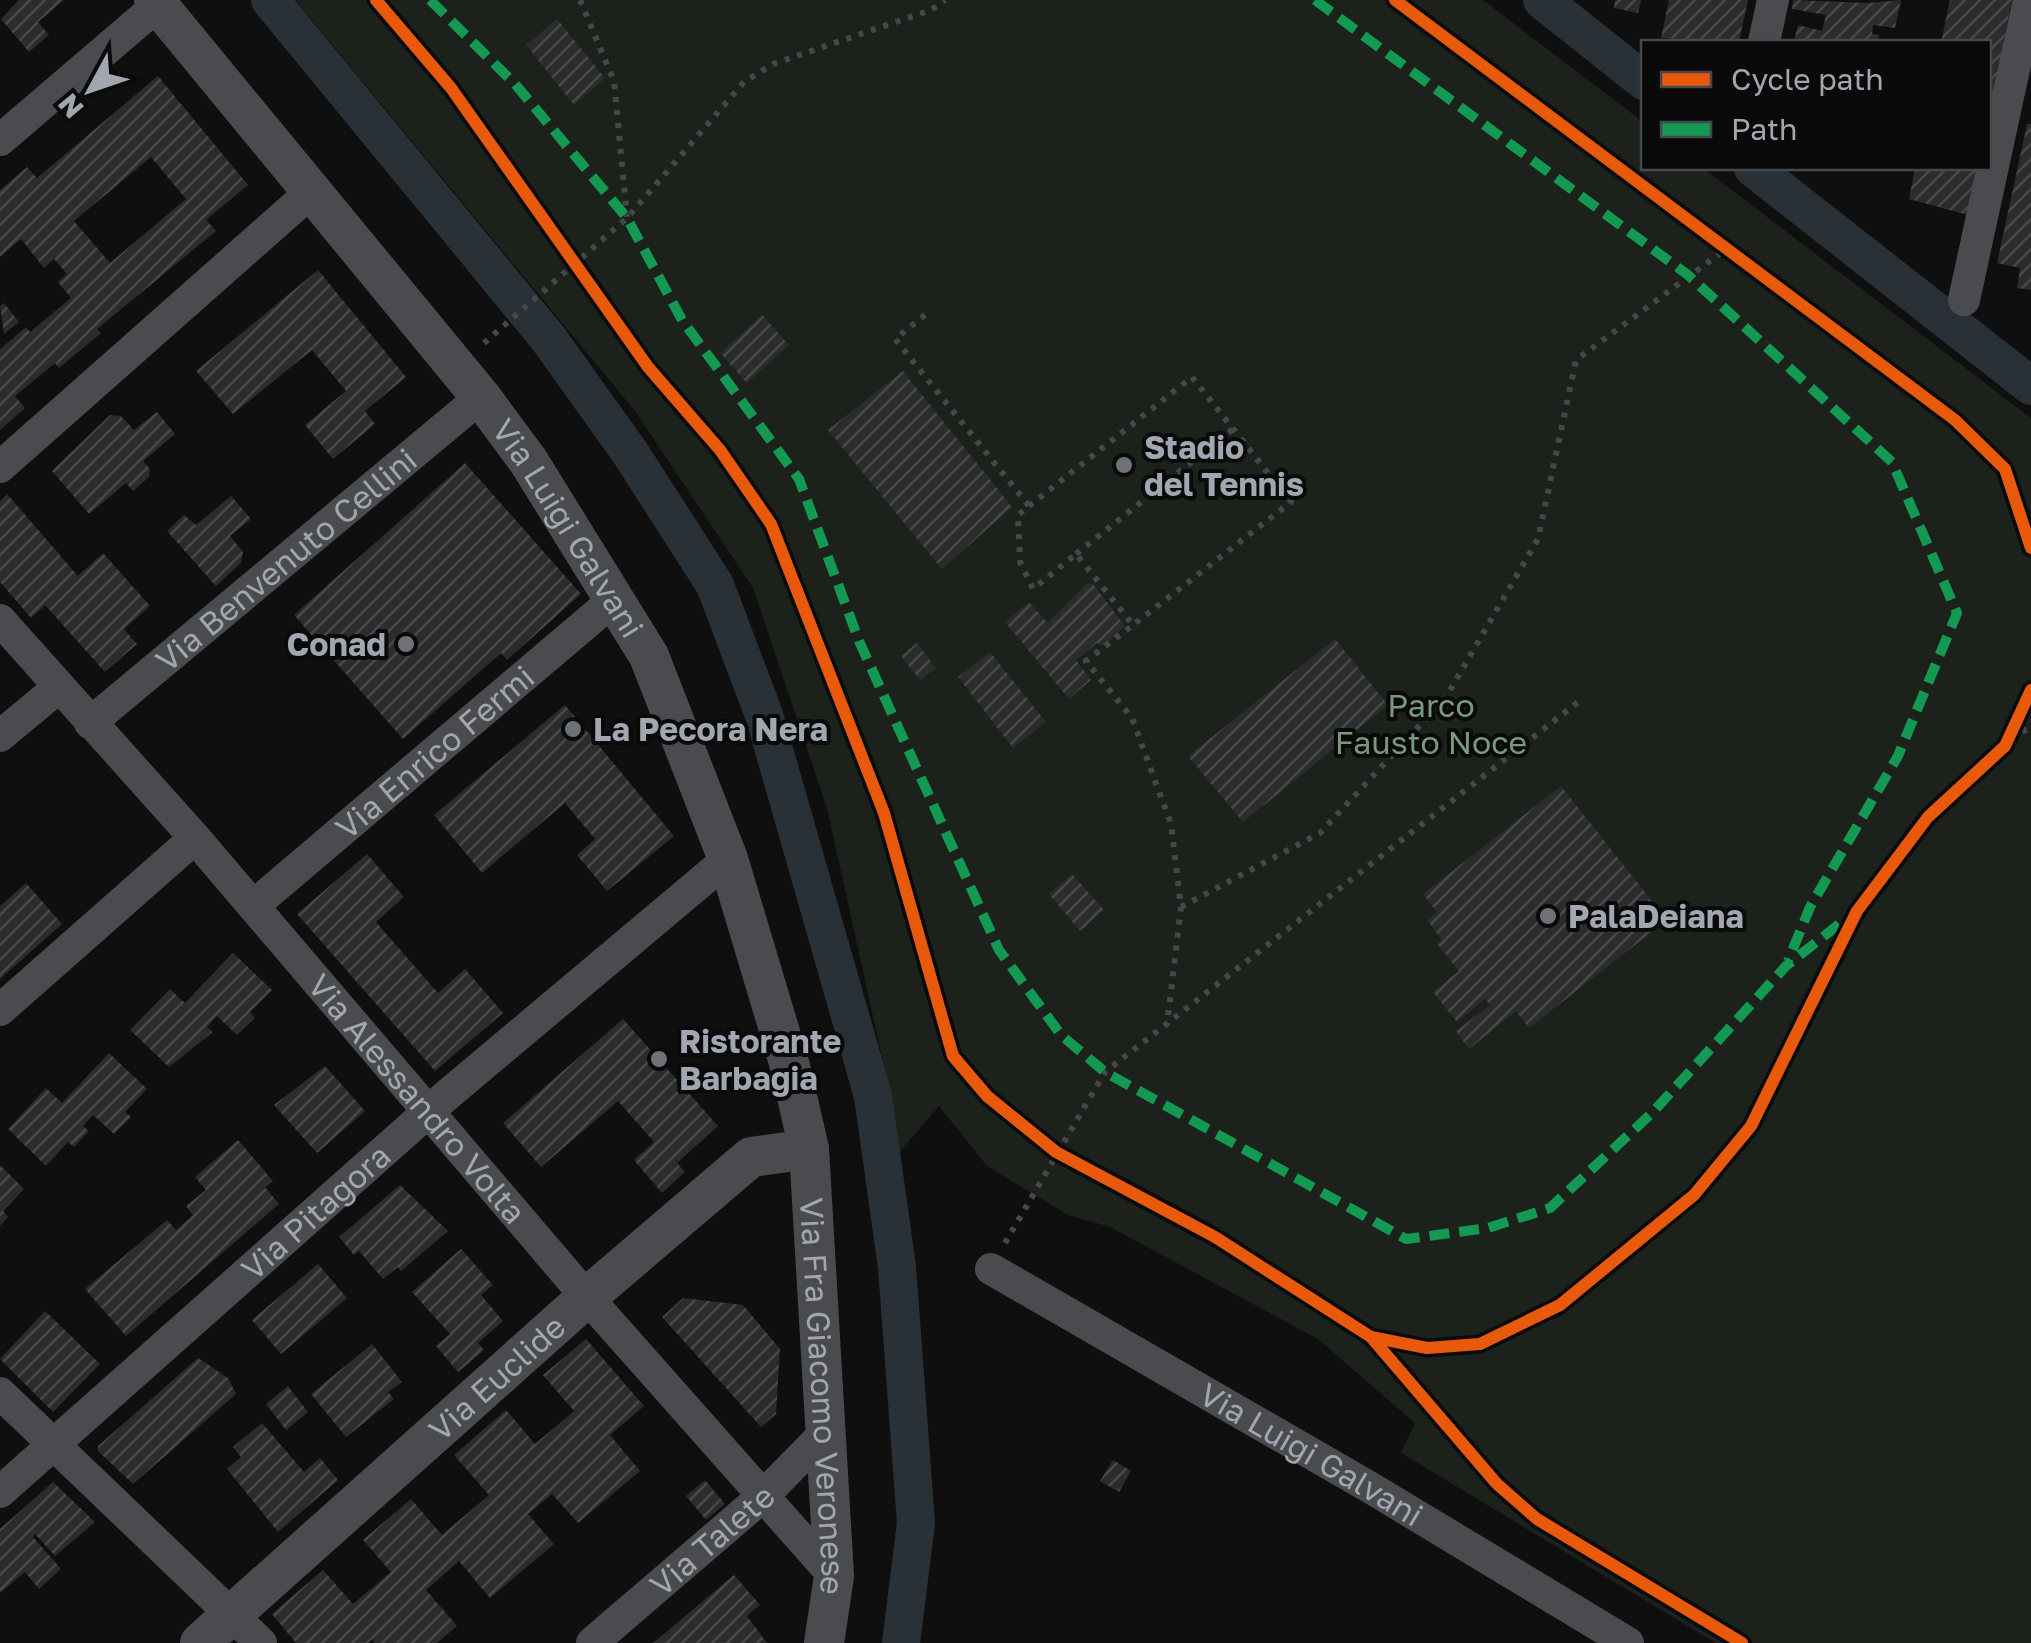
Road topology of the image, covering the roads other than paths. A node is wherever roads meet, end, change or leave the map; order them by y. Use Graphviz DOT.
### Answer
graph roads {
  1 [pos="1772,0"];
  2 [pos="2030,0"];
  3 [pos="156,2"];
  4 [pos="1764,40"];
  5 [pos="0,140"];
  6 [pos="311,192"];
  7 [pos="1964,300"];
  8 [pos="481,396"];
  9 [pos="0,467"];
  10 [pos="616,598"];
  11 [pos="0,620"];
  12 [pos="59,687"];
  13 [pos="90,723"];
  14 [pos="0,736"];
  15 [pos="195,838"];
  16 [pos="728,859"];
  17 [pos="253,906"];
  18 [pos="0,1010"];
  19 [pos="428,1112"];
  20 [pos="809,1150"];
  21 [pos="992,1269"];
  22 [pos="587,1297"];
  23 [pos="0,1393"];
  24 [pos="826,1432"];
  25 [pos="54,1446"];
  26 [pos="0,1492"];
  27 [pos="762,1497"];
  28 [pos="834,1576"];
  29 [pos="232,1615"];
  30 [pos="200,1643"];
  31 [pos="261,1643"];
  32 [pos="592,1643"];
  33 [pos="824,1643"];
  34 [pos="1628,1643"];
  1 -- 4 [label="street"];
  2 -- 7 [label="street"];
  3 -- 5 [label="street"];
  3 -- 6 [label="street, Via Luigi Galvani"];
  6 -- 8 [label="street, Via Luigi Galvani"];
  6 -- 9 [label="street"];
  8 -- 10 [label="street, Via Luigi Galvani"];
  8 -- 13 [label="street, Via Benvenuto Cellini"];
  10 -- 16 [label="street, Via Luigi Galvani"];
  10 -- 17 [label="street, Via Enrico Fermi"];
  11 -- 12 [label="street, Via Alessandro Volta"];
  12 -- 13 [label="street, Via Alessandro Volta"];
  12 -- 14 [label="street"];
  13 -- 15 [label="street, Via Alessandro Volta"];
  15 -- 17 [label="street, Via Alessandro Volta"];
  15 -- 18 [label="street"];
  16 -- 19 [label="street, Via Pitagora"];
  16 -- 20 [label="street, Via Luigi Galvani"];
  17 -- 19 [label="street, Via Alessandro Volta"];
  19 -- 22 [label="street, Via Alessandro Volta"];
  19 -- 25 [label="street, Via Pitagora"];
  20 -- 22 [label="street, Via Euclide"];
  20 -- 24 [label="street, Via Fra Giacomo Veronese"];
  21 -- 34 [label="street, Via Luigi Galvani"];
  22 -- 27 [label="street, Via Alessandro Volta"];
  22 -- 29 [label="street, Via Euclide"];
  23 -- 25 [label="street"];
  24 -- 27 [label="street, Via Talete"];
  24 -- 28 [label="street, Via Fra Giacomo Veronese"];
  25 -- 26 [label="street, Via Pitagora"];
  25 -- 29 [label="street"];
  27 -- 28 [label="street, Via Alessandro Volta"];
  27 -- 32 [label="street, Via Talete"];
  28 -- 33 [label="street, Via Fra Giacomo Veronese"];
  29 -- 30 [label="street, Via Euclide"];
  29 -- 31 [label="street"];
}
